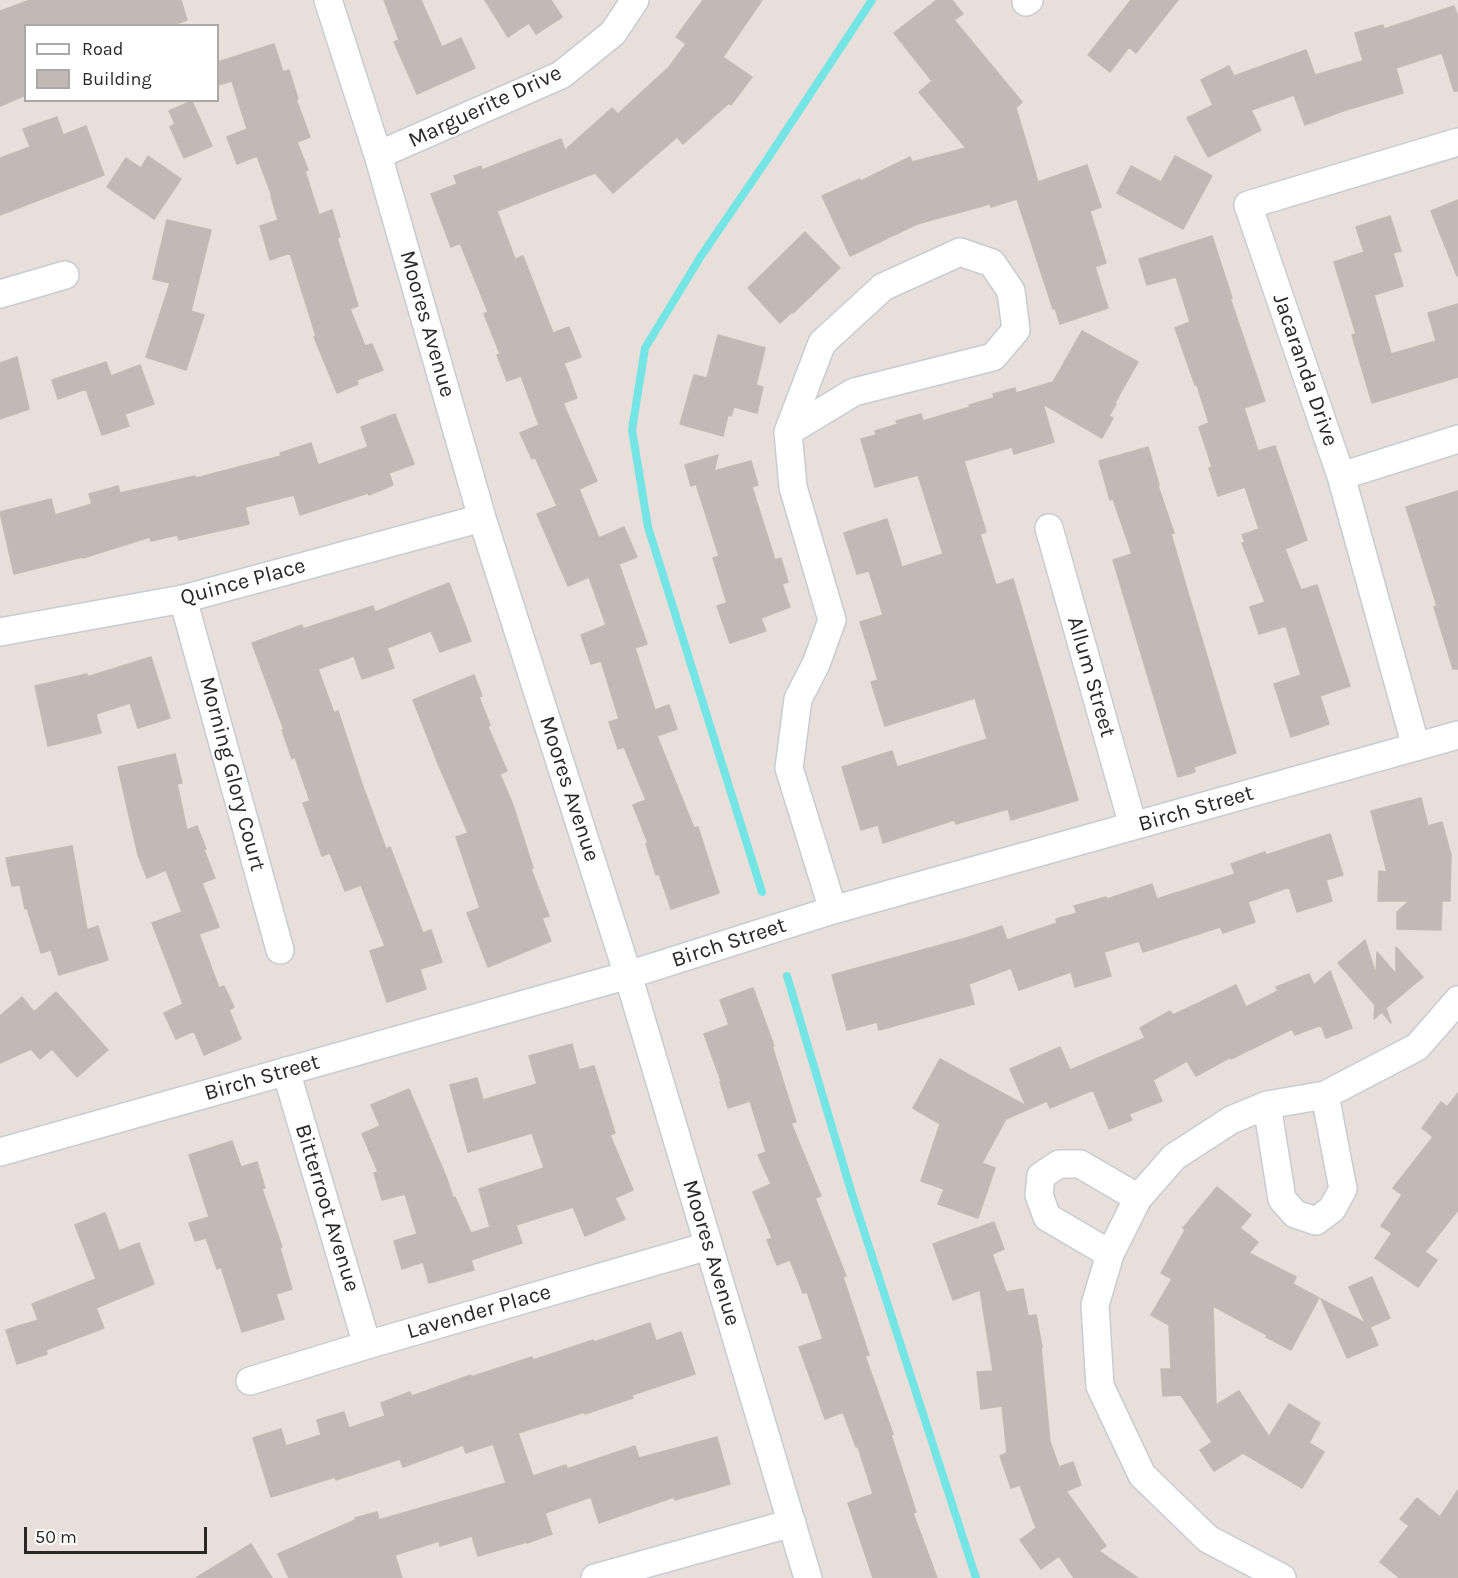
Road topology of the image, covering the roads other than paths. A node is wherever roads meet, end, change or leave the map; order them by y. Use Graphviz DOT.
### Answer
graph roads {
  1 [pos="328,0"];
  2 [pos="635,0"];
  3 [pos="1458,142"];
  4 [pos="378,155"];
  5 [pos="65,275"];
  6 [pos="0,294"];
  7 [pos="788,432"];
  8 [pos="1458,439"];
  9 [pos="1341,476"];
  10 [pos="482,518"];
  11 [pos="1049,528"];
  12 [pos="183,599"];
  13 [pos="0,632"];
  14 [pos="1458,735"];
  15 [pos="1416,747"];
  16 [pos="1133,826"];
  17 [pos="833,910"];
  18 [pos="280,950"];
  19 [pos="628,975"];
  20 [pos="1458,1000"];
  21 [pos="286,1071"];
  22 [pos="1325,1095"];
  23 [pos="1267,1105"];
  24 [pos="0,1152"];
  25 [pos="1138,1198"];
  26 [pos="708,1246"];
  27 [pos="1110,1254"];
  28 [pos="367,1345"];
  29 [pos="250,1381"];
  30 [pos="792,1522"];
  31 [pos="595,1578"];
  32 [pos="808,1578"];
  33 [pos="1282,1578"];
  1 -- 4 [label="street, Moores Avenue"];
  2 -- 4 [label="street, Marguerite Drive"];
  3 -- 9 [label="street, Jacaranda Drive"];
  4 -- 10 [label="street, Moores Avenue"];
  5 -- 6 [label="street"];
  7 -- 7 [label="street"];
  7 -- 17 [label="street"];
  8 -- 9 [label="street"];
  9 -- 15 [label="street, Jacaranda Drive"];
  10 -- 12 [label="street, Quince Place"];
  10 -- 19 [label="street, Moores Avenue"];
  11 -- 16 [label="street, Allum Street"];
  12 -- 13 [label="street, Quince Place"];
  12 -- 18 [label="street, Morning Glory Court"];
  14 -- 15 [label="street, Birch Street"];
  15 -- 16 [label="street, Birch Street"];
  16 -- 17 [label="street, Birch Street"];
  17 -- 19 [label="street, Birch Street"];
  19 -- 21 [label="street, Birch Street"];
  19 -- 26 [label="street, Moores Avenue"];
  20 -- 22 [label="street"];
  21 -- 24 [label="street, Birch Street"];
  21 -- 28 [label="street, Bitterroot Avenue"];
  22 -- 23 [label="street"];
  22 -- 23 [label="street"];
  23 -- 25 [label="street"];
  25 -- 27 [label="street"];
  25 -- 27 [label="street"];
  26 -- 28 [label="street, Lavender Place"];
  26 -- 30 [label="street, Moores Avenue"];
  27 -- 33 [label="street"];
  28 -- 29 [label="street, Lavender Place"];
  30 -- 31 [label="street"];
  30 -- 32 [label="street, Moores Avenue"];
}
